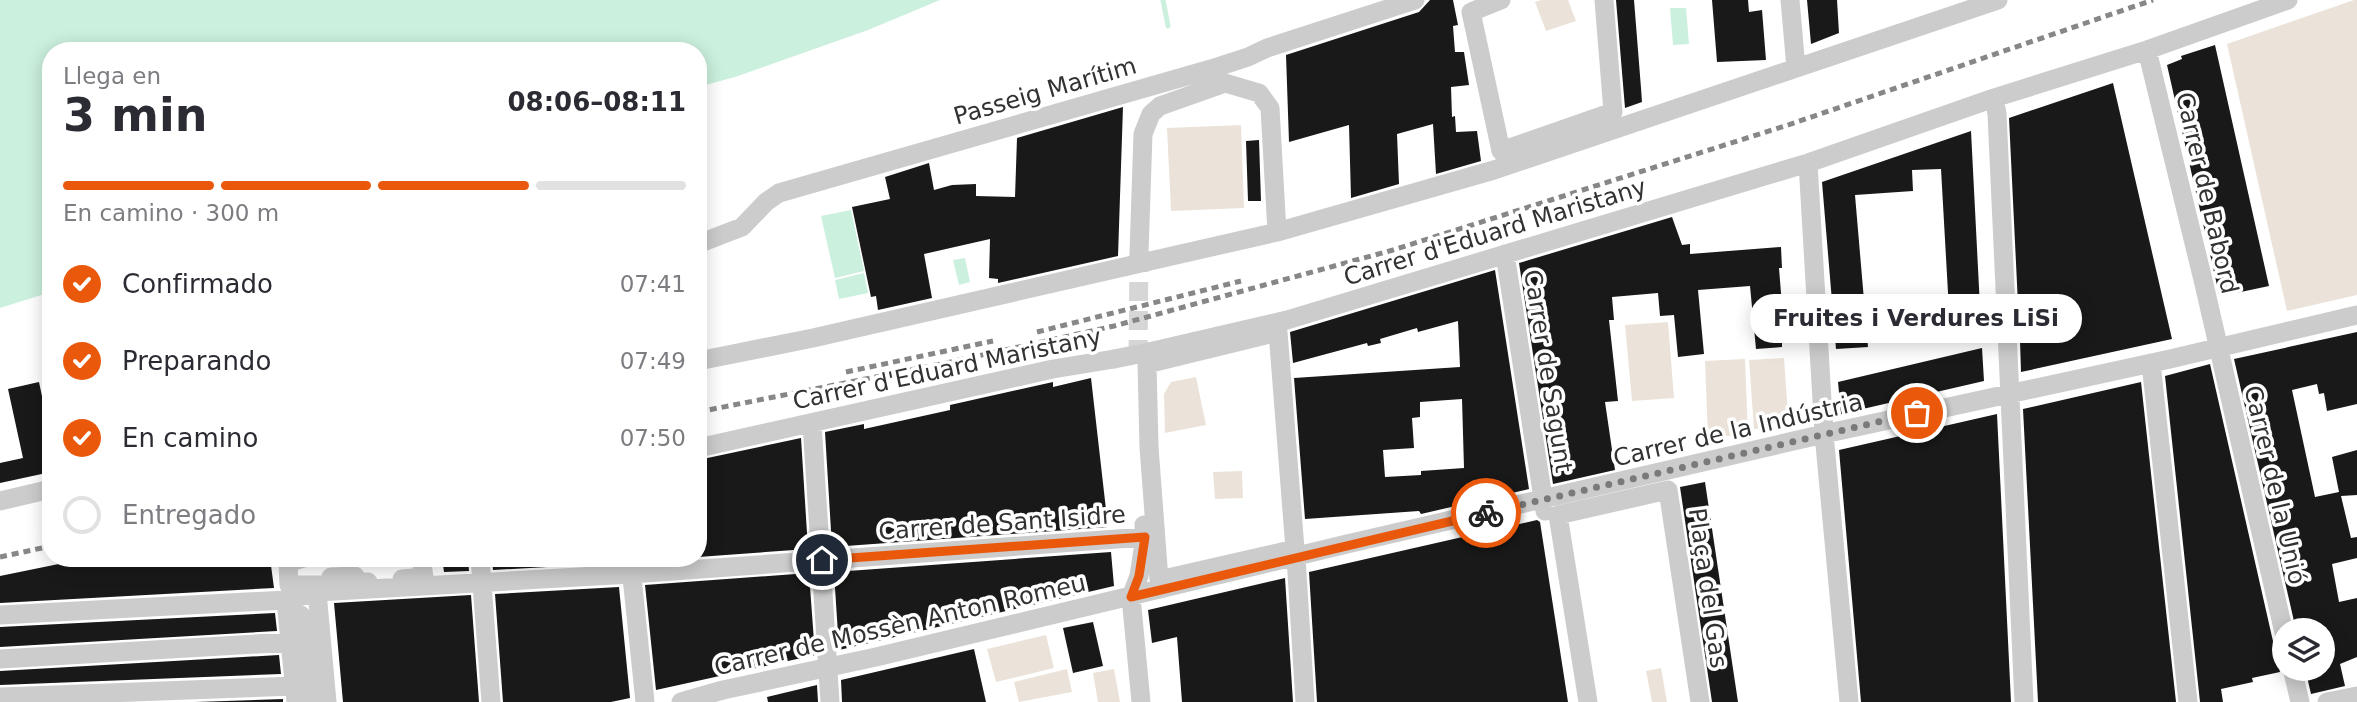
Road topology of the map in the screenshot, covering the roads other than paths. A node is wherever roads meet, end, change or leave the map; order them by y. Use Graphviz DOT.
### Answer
graph roads {
  1 [pos="1415,0"];
  2 [pos="1501,0"];
  3 [pos="1604,0"];
  4 [pos="1790,0"];
  5 [pos="2288,0"];
  6 [pos="1993,1"];
  7 [pos="2147,50"];
  8 [pos="1797,68"];
  9 [pos="1994,98"];
  10 [pos="1808,163"];
  11 [pos="1277,232"];
  12 [pos="707,241"];
  13 [pos="1139,253"];
  14 [pos="1505,254"];
  15 [pos="2357,315"];
  16 [pos="2218,348"];
  17 [pos="1143,356"];
  18 [pos="707,359"];
  19 [pos="2151,363"];
  20 [pos="2010,393"];
  21 [pos="812,422"];
  22 [pos="1824,434"];
  23 [pos="707,446"];
  24 [pos="42,491"];
  25 [pos="1543,500"];
  26 [pos="0,501"];
  27 [pos="1145,537"];
  28 [pos="1296,553"];
  29 [pos="822,560"];
  30 [pos="707,564"];
  31 [pos="288,567"];
  32 [pos="423,567"];
  33 [pos="480,567"];
  34 [pos="623,567"];
  35 [pos="631,567"];
  36 [pos="481,584"];
  37 [pos="317,592"];
  38 [pos="1131,597"];
  39 [pos="286,600"];
  40 [pos="0,615"];
  41 [pos="301,615"];
  42 [pos="2281,618"];
  43 [pos="290,642"];
  44 [pos="0,659"];
  45 [pos="828,668"];
  46 [pos="2295,681"];
  47 [pos="295,694"];
  48 [pos="2357,696"];
  49 [pos="0,697"];
  50 [pos="310,702"];
  51 [pos="327,702"];
  52 [pos="491,702"];
  53 [pos="645,702"];
  54 [pos="681,702"];
  55 [pos="830,702"];
  56 [pos="1141,702"];
  57 [pos="1305,702"];
  58 [pos="1576,702"];
  59 [pos="1588,702"];
  60 [pos="1700,702"];
  61 [pos="1849,702"];
  62 [pos="2024,702"];
  63 [pos="2188,702"];
  64 [pos="2300,702"];
  65 [pos="2327,702"];
  1 -- 12 [label="street, Passeig Marítim"];
  2 -- 3 [label="street"];
  4 -- 8 [label="street"];
  5 -- 7 [label="street, Carrer d'Eduard Maristany"];
  6 -- 8 [label="street"];
  7 -- 9 [label="street, Carrer d'Eduard Maristany"];
  7 -- 16 [label="street, Carrer de Babord"];
  8 -- 11 [label="street"];
  9 -- 10 [label="street, Carrer d'Eduard Maristany"];
  9 -- 20 [label="street"];
  10 -- 14 [label="street, Carrer d'Eduard Maristany"];
  10 -- 22 [label="street"];
  11 -- 13 [label="street"];
  11 -- 18 [label="street"];
  14 -- 17 [label="street, Carrer d'Eduard Maristany"];
  14 -- 25 [label="street, Carrer de Sagunt"];
  15 -- 16 [label="street, Carrer de la Indústria"];
  16 -- 19 [label="street, Carrer de la Indústria"];
  16 -- 42 [label="street, Carrer de la Unió"];
  17 -- 21 [label="street, Carrer d'Eduard Maristany, bridge"];
  17 -- 27 [label="street"];
  19 -- 20 [label="street, Carrer de la Indústria"];
  19 -- 63 [label="street"];
  20 -- 22 [label="street, Carrer de la Indústria"];
  20 -- 62 [label="street"];
  21 -- 23 [label="street, Carrer d'Eduard Maristany"];
  21 -- 29 [label="street"];
  22 -- 25 [label="street, Carrer de la Indústria"];
  22 -- 61 [label="street"];
  24 -- 26 [label="street"];
  25 -- 28 [label="street, Carrer de la Indústria"];
  25 -- 58 [label="street, Carrer de Sagunt"];
  27 -- 29 [label="street, Carrer de Sant Isidre"];
  27 -- 38 [label="street"];
  28 -- 28 [label="street"];
  28 -- 38 [label="street, Carrer de la Indústria"];
  28 -- 57 [label="street"];
  29 -- 30 [label="street, Carrer de Sant Isidre"];
  29 -- 45 [label="street"];
  31 -- 32 [label="street"];
  33 -- 36 [label="street"];
  34 -- 36 [label="street, Carrer de Sant Isidre"];
  35 -- 53 [label="street"];
  36 -- 37 [label="street, Carrer de Sant Isidre"];
  36 -- 52 [label="street"];
  37 -- 39 [label="street, Carrer de Sant Isidre"];
  37 -- 51 [label="street"];
  38 -- 45 [label="street, Carrer de Mossèn Anton Romeu"];
  38 -- 56 [label="street"];
  39 -- 40 [label="street, Carrer de Sant Isidre"];
  39 -- 43 [label="street"];
  41 -- 50 [label="street"];
  43 -- 44 [label="street"];
  43 -- 47 [label="street"];
  45 -- 54 [label="street, Carrer de Mossèn Anton Romeu"];
  45 -- 55 [label="street"];
  46 -- 64 [label="street"];
  47 -- 49 [label="street"];
  48 -- 65 [label="street"];
  59 -- 60 [label="street, Plaça del Gas"];
}
